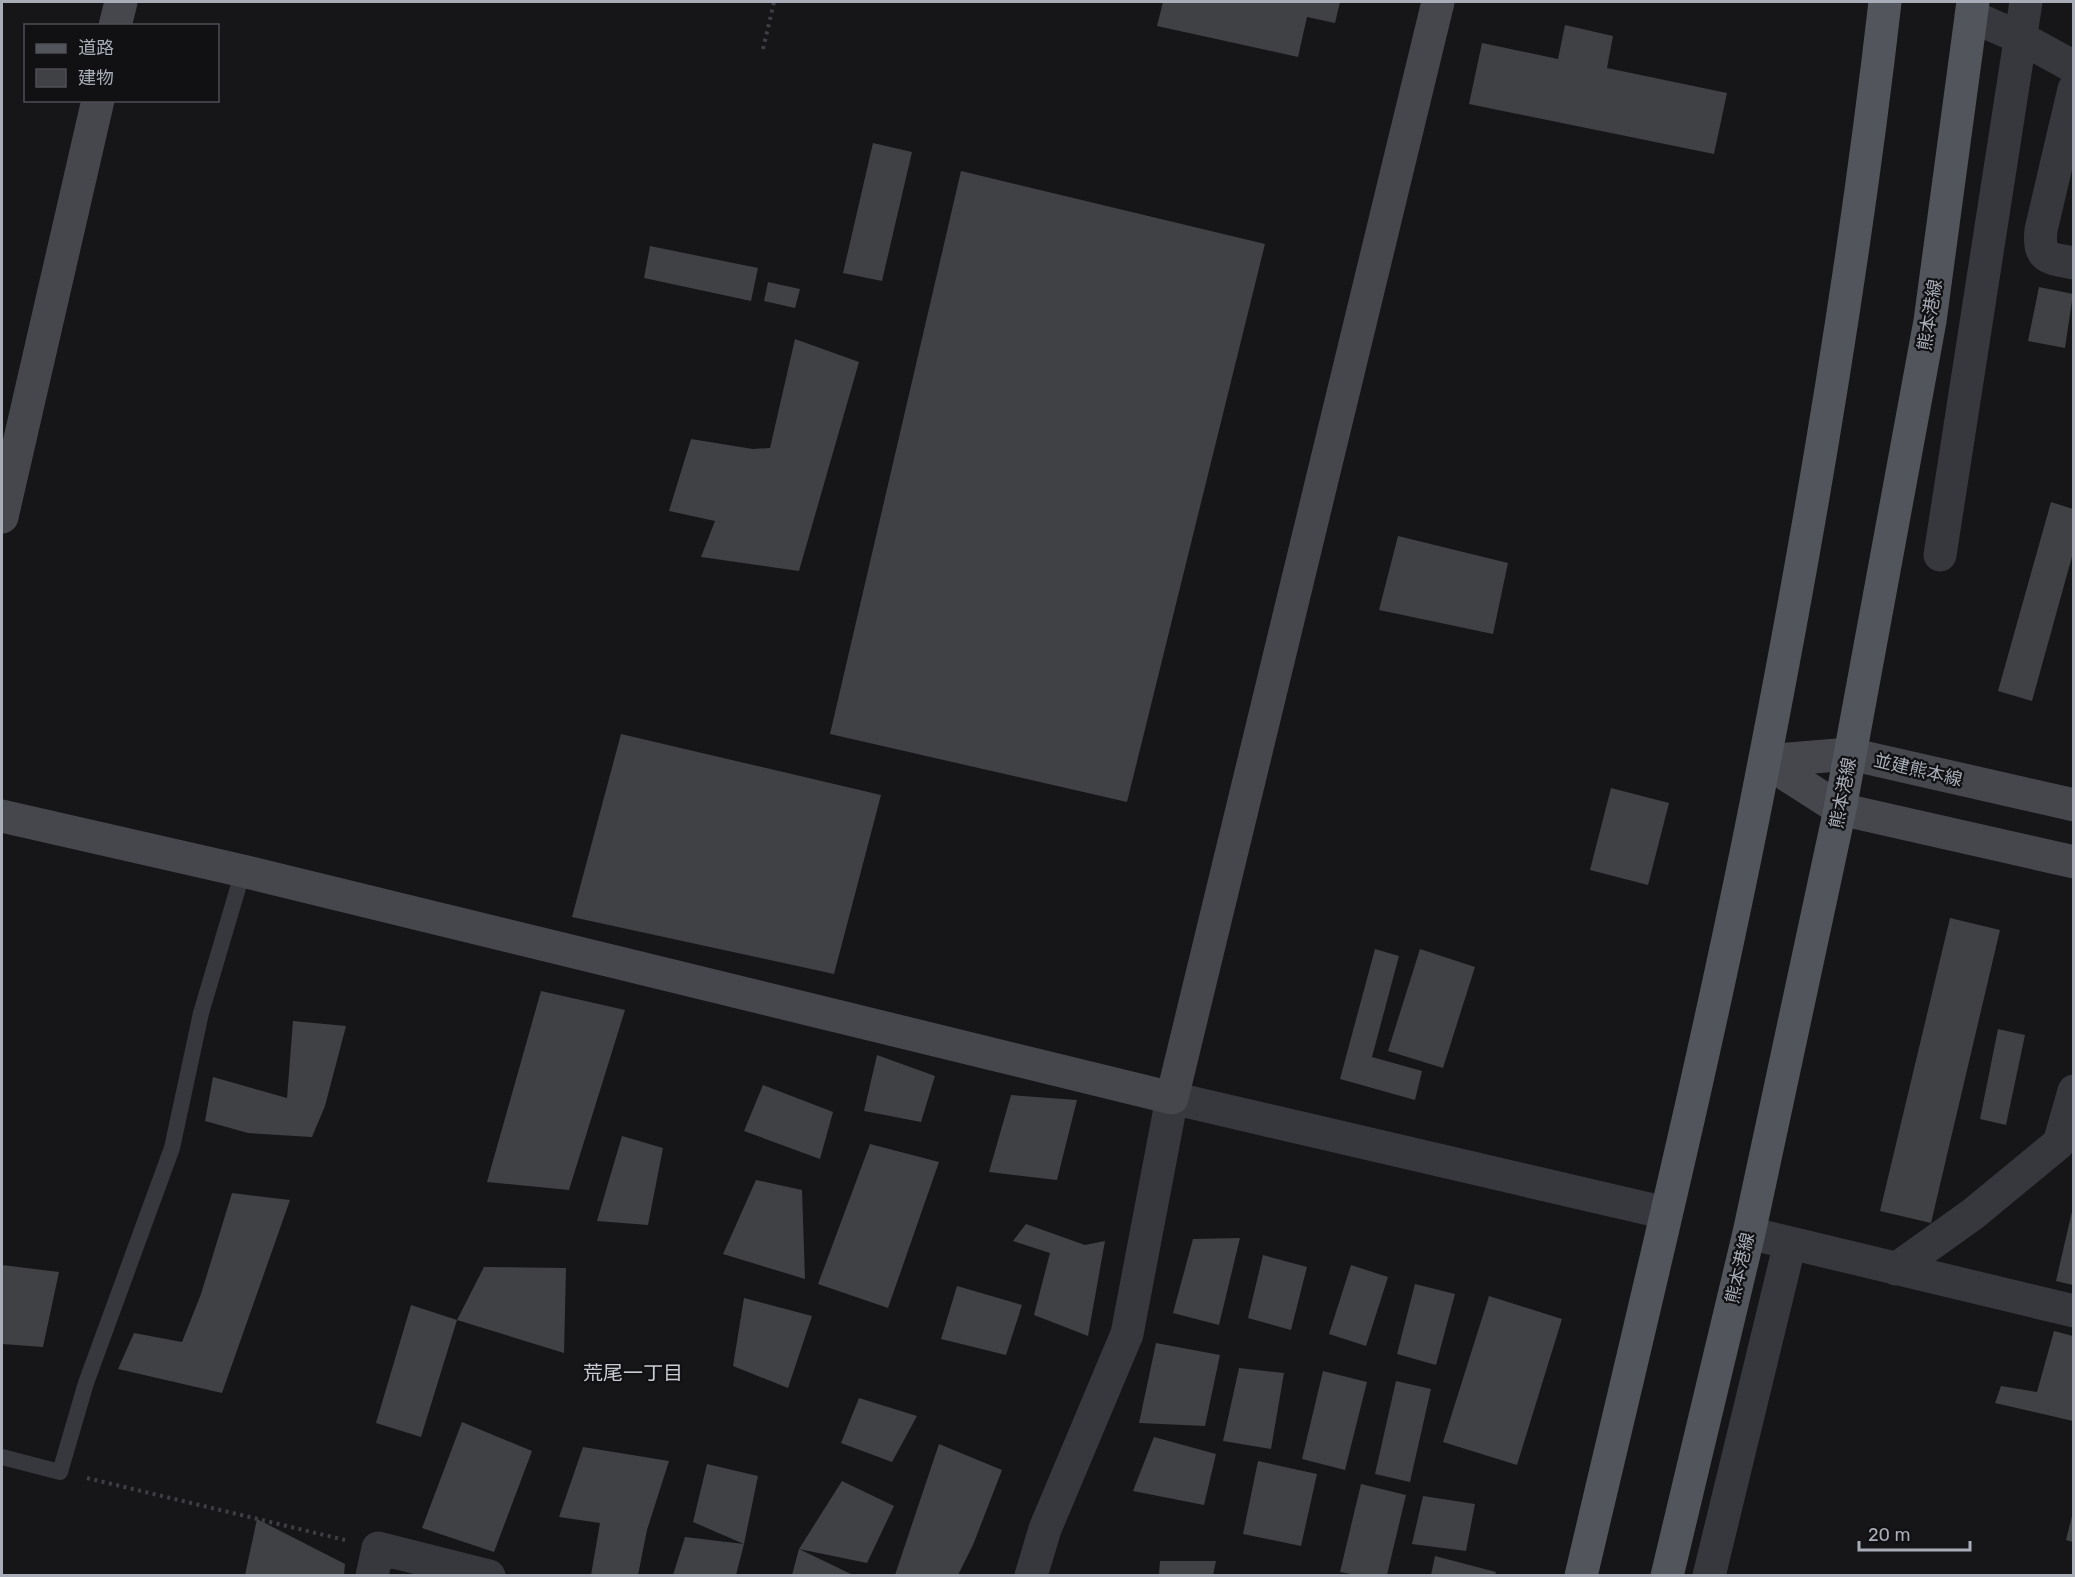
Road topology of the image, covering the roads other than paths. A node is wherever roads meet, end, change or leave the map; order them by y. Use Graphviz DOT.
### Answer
graph roads {
  1 [pos="121,2"];
  2 [pos="1438,2"];
  3 [pos="1883,2"];
  4 [pos="2026,2"];
  5 [pos="1972,9"];
  6 [pos="116,24"];
  7 [pos="2021,38"];
  8 [pos="2073,67"];
  9 [pos="2073,89"];
  10 [pos="98,102"];
  11 [pos="2073,263"];
  12 [pos="2,517"];
  13 [pos="1940,555"];
  14 [pos="1850,754"];
  15 [pos="1765,761"];
  16 [pos="2073,805"];
  17 [pos="1840,809"];
  18 [pos="2,816"];
  19 [pos="2073,862"];
  20 [pos="243,871"];
  21 [pos="2073,1091"];
  22 [pos="1172,1098"];
  23 [pos="1666,1213"];
  24 [pos="1749,1233"];
  25 [pos="1790,1243"];
  26 [pos="1896,1269"];
  27 [pos="2073,1311"];
  28 [pos="2,1457"];
  29 [pos="375,1562"];
  30 [pos="489,1575"];
  31 [pos="1031,1575"];
  32 [pos="1581,1575"];
  33 [pos="1667,1575"];
  34 [pos="1709,1575"];
  1 -- 6 [label="street"];
  2 -- 22 [label="street"];
  3 -- 15 [label="main road"];
  4 -- 7 [label="street"];
  5 -- 7 [label="street"];
  5 -- 14 [label="main road, 熊本港線"];
  7 -- 8 [label="street"];
  7 -- 13 [label="street"];
  9 -- 11 [label="street"];
  10 -- 12 [label="street"];
  14 -- 15 [label="street, 並建熊本線"];
  14 -- 16 [label="street, 並建熊本線"];
  14 -- 17 [label="main road, 熊本港線"];
  15 -- 17 [label="street"];
  15 -- 23 [label="main road"];
  17 -- 19 [label="street"];
  17 -- 24 [label="main road, 熊本港線"];
  18 -- 20 [label="street"];
  20 -- 22 [label="street"];
  20 -- 28 [label="lane"];
  21 -- 26 [label="street"];
  22 -- 23 [label="street"];
  22 -- 31 [label="street"];
  23 -- 32 [label="main road"];
  24 -- 25 [label="street"];
  24 -- 33 [label="main road, 熊本港線"];
  25 -- 26 [label="street"];
  25 -- 34 [label="street"];
  26 -- 27 [label="street"];
  29 -- 30 [label="street"];
}
